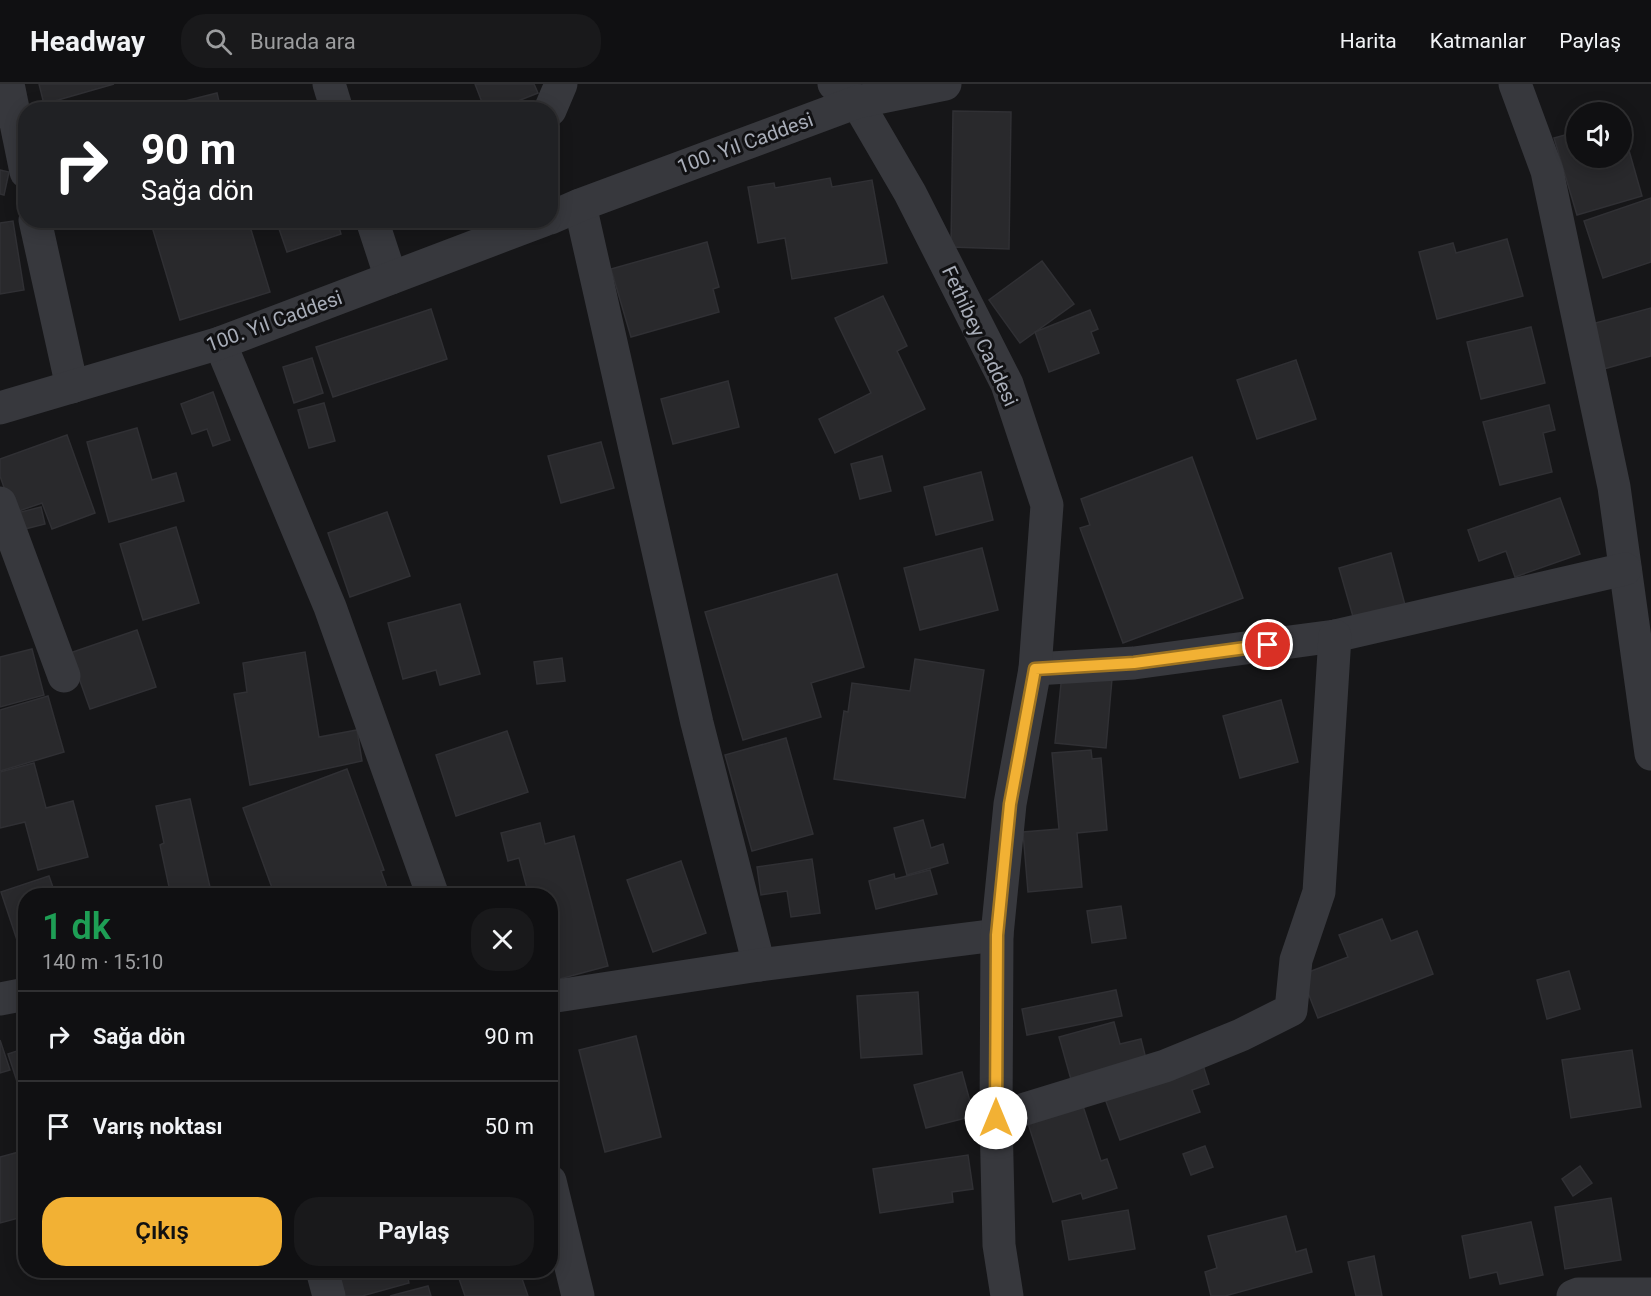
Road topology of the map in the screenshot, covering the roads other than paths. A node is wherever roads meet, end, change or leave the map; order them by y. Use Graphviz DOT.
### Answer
graph roads {
  1 [pos="8,84"];
  2 [pos="329,84"];
  3 [pos="561,84"];
  4 [pos="945,84"];
  5 [pos="1515,84"];
  6 [pos="845,93"];
  7 [pos="335,102"];
  8 [pos="553,102"];
  9 [pos="18,133"];
  10 [pos="565,211"];
  11 [pos="37,228"];
  12 [pos="375,228"];
  13 [pos="499,229"];
  14 [pos="391,278"];
  15 [pos="220,343"];
  16 [pos="72,387"];
  17 [pos="0,408"];
  18 [pos="0,503"];
  19 [pos="1625,569"];
  20 [pos="1335,636"];
  21 [pos="1035,669"];
  22 [pos="64,675"];
  23 [pos="1651,754"];
  24 [pos="430,888"];
  25 [pos="997,935"];
  26 [pos="759,965"];
  27 [pos="18,996"];
  28 [pos="558,996"];
  29 [pos="0,999"];
  30 [pos="996,1118"];
  31 [pos="558,1214"];
  32 [pos="324,1278"];
  33 [pos="1651,1294"];
  34 [pos="329,1296"];
  35 [pos="578,1296"];
  36 [pos="1007,1296"];
  37 [pos="1573,1296"];
  1 -- 9 [label="street"];
  2 -- 7 [label="street"];
  3 -- 8 [label="street"];
  4 -- 6 [label="street, 100. Yıl Caddesi"];
  5 -- 19 [label="street"];
  6 -- 10 [label="street, 100. Yıl Caddesi"];
  6 -- 21 [label="street, Fethibey Caddesi"];
  10 -- 26 [label="street"];
  11 -- 16 [label="street"];
  12 -- 14 [label="street"];
  13 -- 14 [label="street, 100. Yıl Caddesi"];
  14 -- 15 [label="street, 100. Yıl Caddesi"];
  15 -- 16 [label="street, 100. Yıl Caddesi"];
  15 -- 24 [label="street"];
  16 -- 17 [label="street, 100. Yıl Caddesi"];
  18 -- 22 [label="street"];
  19 -- 20 [label="street"];
  19 -- 23 [label="street"];
  20 -- 21 [label="street"];
  20 -- 30 [label="street"];
  21 -- 25 [label="street, Fethibey Caddesi"];
  25 -- 26 [label="street"];
  25 -- 30 [label="street, Fethibey Caddesi"];
  26 -- 28 [label="street"];
  27 -- 29 [label="street"];
  30 -- 36 [label="street, Fethibey Caddesi"];
  31 -- 35 [label="street"];
  32 -- 34 [label="street"];
  33 -- 37 [label="street"];
}
